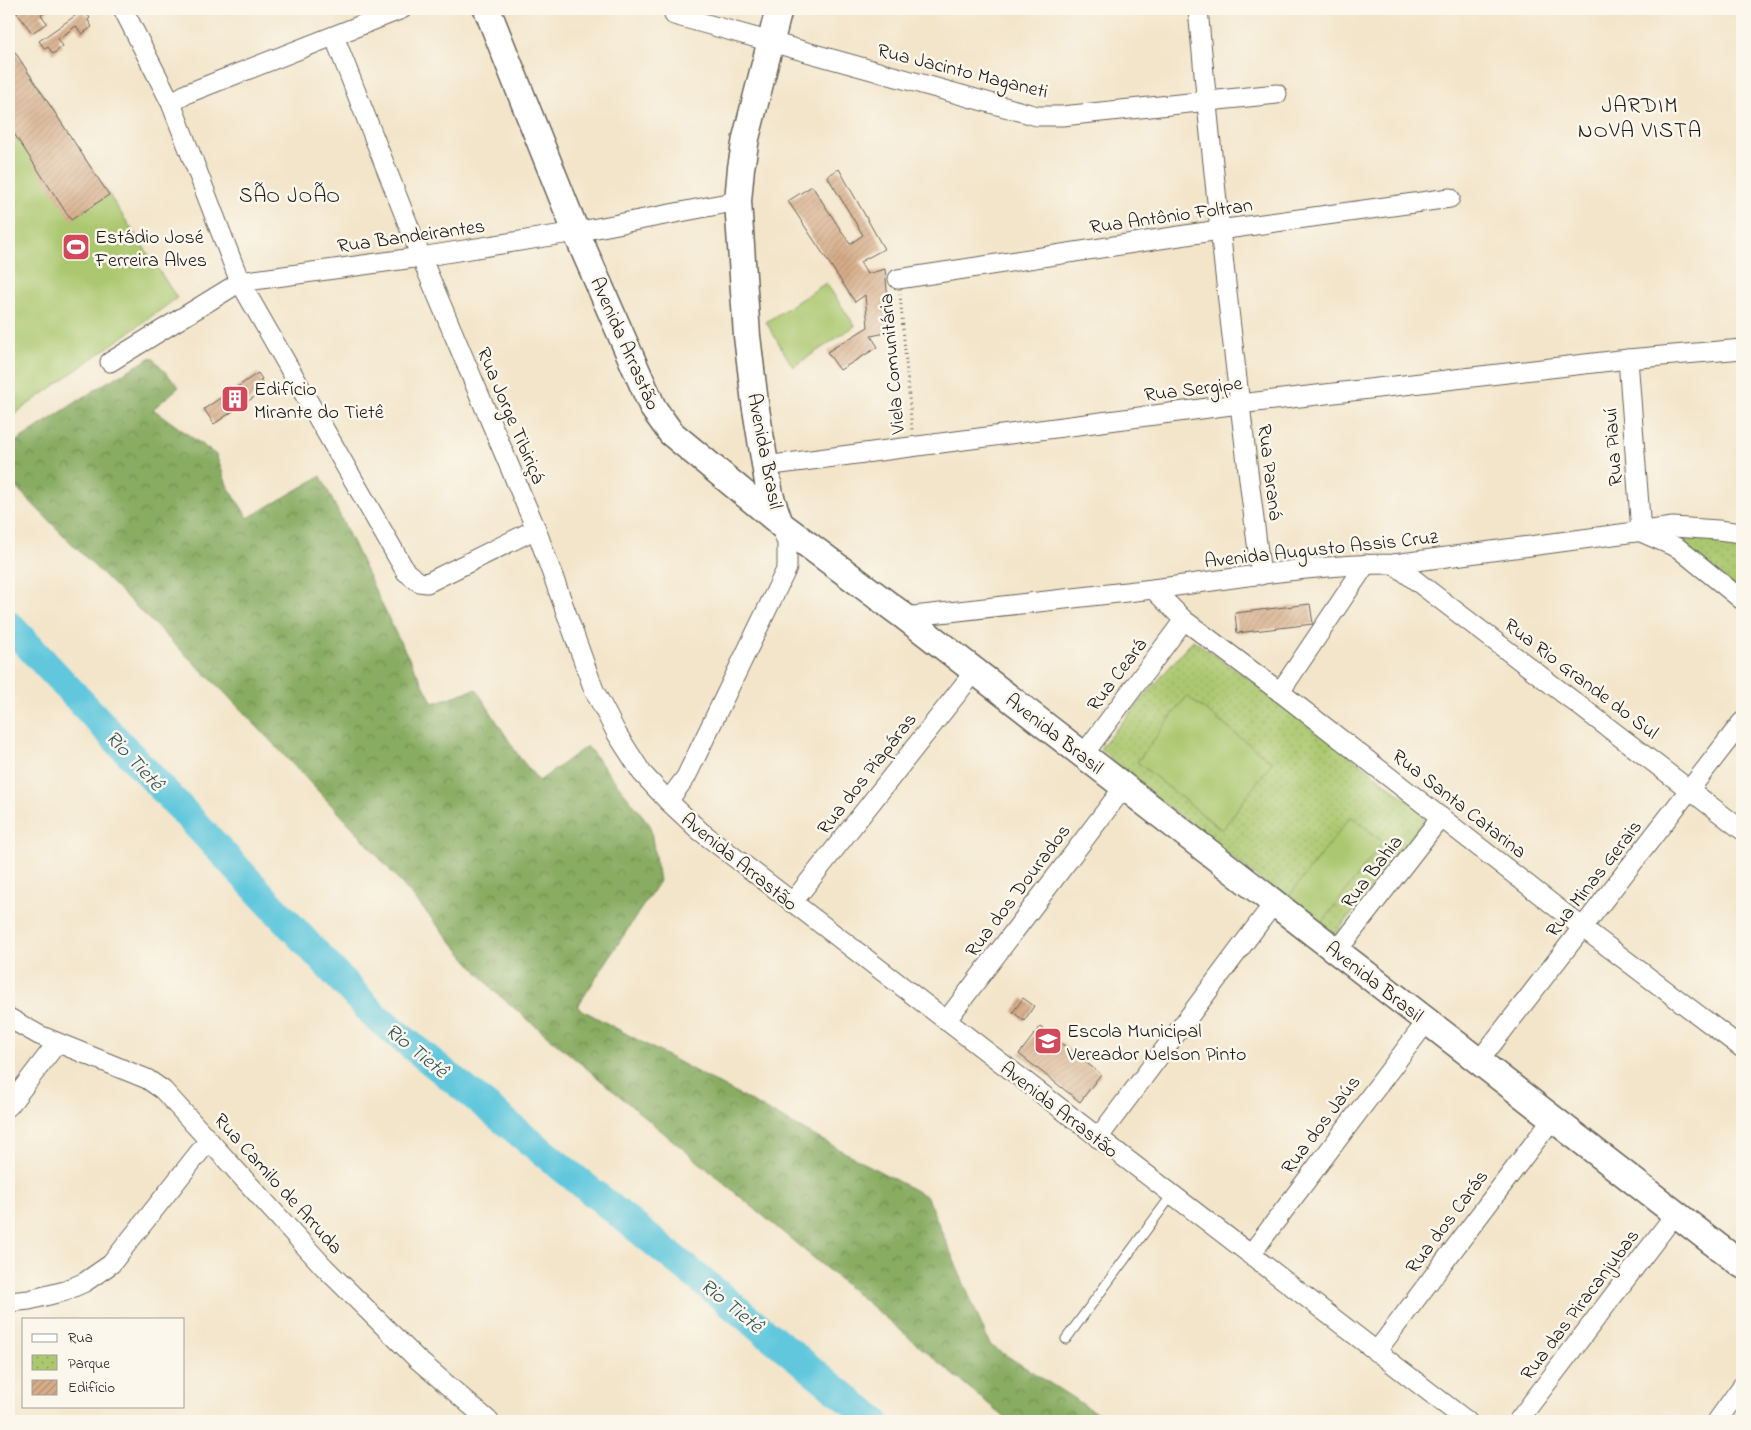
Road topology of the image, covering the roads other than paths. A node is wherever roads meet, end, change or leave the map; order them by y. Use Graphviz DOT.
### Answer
graph roads {
  1 [pos="123,9"];
  2 [pos="402,9"];
  3 [pos="487,9"];
  4 [pos="779,9"];
  5 [pos="1198,9"];
  6 [pos="674,15"];
  7 [pos="334,36"];
  8 [pos="770,40"];
  9 [pos="1277,94"];
  10 [pos="171,102"];
  11 [pos="1206,102"];
  12 [pos="1450,198"];
  13 [pos="738,201"];
  14 [pos="1219,230"];
  15 [pos="576,232"];
  16 [pos="421,257"];
  17 [pos="898,279"];
  18 [pos="240,282"];
  19 [pos="1736,351"];
  20 [pos="1628,359"];
  21 [pos="110,362"];
  22 [pos="1239,404"];
  23 [pos="765,466"];
  24 [pos="780,524"];
  25 [pos="536,529"];
  26 [pos="1641,532"];
  27 [pos="1742,533"];
  28 [pos="1366,564"];
  29 [pos="1394,564"];
  30 [pos="1261,574"];
  31 [pos="1153,589"];
  32 [pos="1742,600"];
  33 [pos="904,617"];
  34 [pos="1184,620"];
  35 [pos="975,671"];
  36 [pos="1280,692"];
  37 [pos="1742,722"];
  38 [pos="1083,755"];
  39 [pos="1124,787"];
  40 [pos="1690,789"];
  41 [pos="668,801"];
  42 [pos="1441,817"];
  43 [pos="1742,830"];
  44 [pos="792,903"];
  45 [pos="1274,903"];
  46 [pos="1583,928"];
  47 [pos="1337,951"];
  48 [pos="9,1018"];
  49 [pos="1427,1020"];
  50 [pos="946,1021"];
  51 [pos="58,1043"];
  52 [pos="1742,1048"];
  53 [pos="1479,1061"];
  54 [pos="9,1106"];
  55 [pos="1553,1118"];
  56 [pos="1098,1138"];
  57 [pos="209,1140"];
  58 [pos="1172,1195"];
  59 [pos="1676,1213"];
  60 [pos="1250,1255"];
  61 [pos="1742,1265"];
  62 [pos="9,1302"];
  63 [pos="1066,1339"];
  64 [pos="1376,1352"];
  65 [pos="1742,1386"];
  66 [pos="489,1421"];
  67 [pos="1467,1421"];
  68 [pos="1518,1421"];
  69 [pos="1716,1421"];
  1 -- 10 [label="street"];
  2 -- 7 [label="street"];
  3 -- 15 [label="street, Avenida Arrastão"];
  4 -- 8 [label="street, Avenida Brasil"];
  5 -- 11 [label="street, Rua Paraná"];
  6 -- 8 [label="street, Rua Jacinto Maganeti"];
  7 -- 10 [label="street"];
  7 -- 16 [label="street, Rua Jorge Tibiriçá"];
  8 -- 11 [label="street, Rua Jacinto Maganeti"];
  8 -- 13 [label="street, Avenida Brasil"];
  9 -- 11 [label="street, Rua Jacinto Maganeti"];
  10 -- 18 [label="street"];
  11 -- 14 [label="street, Rua Paraná"];
  12 -- 14 [label="street, Rua Antônio Foltran"];
  13 -- 15 [label="street, Rua Bandeirantes"];
  13 -- 23 [label="street, Avenida Brasil"];
  14 -- 17 [label="street, Rua Antônio Foltran"];
  14 -- 22 [label="street, Rua Paraná"];
  15 -- 16 [label="street, Rua Bandeirantes"];
  15 -- 24 [label="street, Avenida Arrastão"];
  16 -- 18 [label="street, Rua Bandeirantes"];
  16 -- 25 [label="street, Rua Jorge Tibiriçá"];
  18 -- 21 [label="street, Rua Bandeirantes"];
  18 -- 25 [label="street"];
  19 -- 20 [label="street, Rua Sergipe"];
  20 -- 22 [label="street, Rua Sergipe"];
  20 -- 26 [label="street, Rua Piauí"];
  22 -- 23 [label="street, Rua Sergipe"];
  22 -- 30 [label="street, Rua Paraná"];
  23 -- 24 [label="street, Avenida Brasil"];
  24 -- 33 [label="street, Avenida Brasil"];
  24 -- 41 [label="street, Avenida Arrastão"];
  25 -- 41 [label="street, Rua Jorge Tibiriçá"];
  26 -- 27 [label="street, Avenida Augusto Assis Cruz"];
  26 -- 29 [label="street, Avenida Augusto Assis Cruz"];
  26 -- 32 [label="street"];
  28 -- 29 [label="street, Avenida Augusto Assis Cruz"];
  28 -- 30 [label="street, Avenida Augusto Assis Cruz"];
  28 -- 36 [label="street"];
  29 -- 40 [label="street, Rua Rio Grande do Sul"];
  30 -- 31 [label="street, Avenida Augusto Assis Cruz"];
  31 -- 33 [label="street, Avenida Augusto Assis Cruz"];
  31 -- 34 [label="street, Rua Santa Catarina"];
  33 -- 35 [label="street, Avenida Brasil"];
  34 -- 36 [label="street, Rua Santa Catarina"];
  34 -- 38 [label="street, Rua Ceará"];
  35 -- 38 [label="street, Avenida Brasil"];
  35 -- 44 [label="street, Rua dos Piapáras"];
  36 -- 42 [label="street, Rua Santa Catarina"];
  37 -- 40 [label="street, Rua Minas Gerais"];
  38 -- 39 [label="street, Avenida Brasil"];
  39 -- 45 [label="street, Avenida Brasil"];
  39 -- 50 [label="street, Rua dos Dourados"];
  40 -- 43 [label="street, Rua Rio Grande do Sul"];
  40 -- 46 [label="street, Rua Minas Gerais"];
  41 -- 44 [label="street, Avenida Arrastão"];
  42 -- 46 [label="street, Rua Santa Catarina"];
  42 -- 47 [label="street, Rua Bahia"];
  44 -- 50 [label="street, Avenida Arrastão"];
  45 -- 47 [label="street, Avenida Brasil"];
  45 -- 56 [label="street"];
  46 -- 52 [label="street, Rua Santa Catarina"];
  46 -- 53 [label="street, Rua Minas Gerais"];
  47 -- 49 [label="street, Avenida Brasil"];
  48 -- 51 [label="street, Rua Camilo de Arruda"];
  49 -- 53 [label="street, Avenida Brasil"];
  49 -- 60 [label="street, Rua dos Jaús"];
  50 -- 56 [label="street, Avenida Arrastão"];
  51 -- 54 [label="street"];
  51 -- 57 [label="street, Rua Camilo de Arruda"];
  53 -- 55 [label="street, Avenida Brasil"];
  55 -- 59 [label="street, Avenida Brasil"];
  55 -- 64 [label="street, Rua dos Carás"];
  56 -- 58 [label="street, Avenida Arrastão"];
  57 -- 62 [label="street"];
  57 -- 66 [label="street, Rua Camilo de Arruda"];
  58 -- 60 [label="street, Avenida Arrastão"];
  58 -- 63 [label="lane"];
  59 -- 61 [label="street, Avenida Brasil"];
  59 -- 68 [label="street, Rua das Piracanjubas"];
  60 -- 64 [label="street, Avenida Arrastão"];
  64 -- 67 [label="street, Avenida Arrastão"];
  65 -- 69 [label="street"];
}
